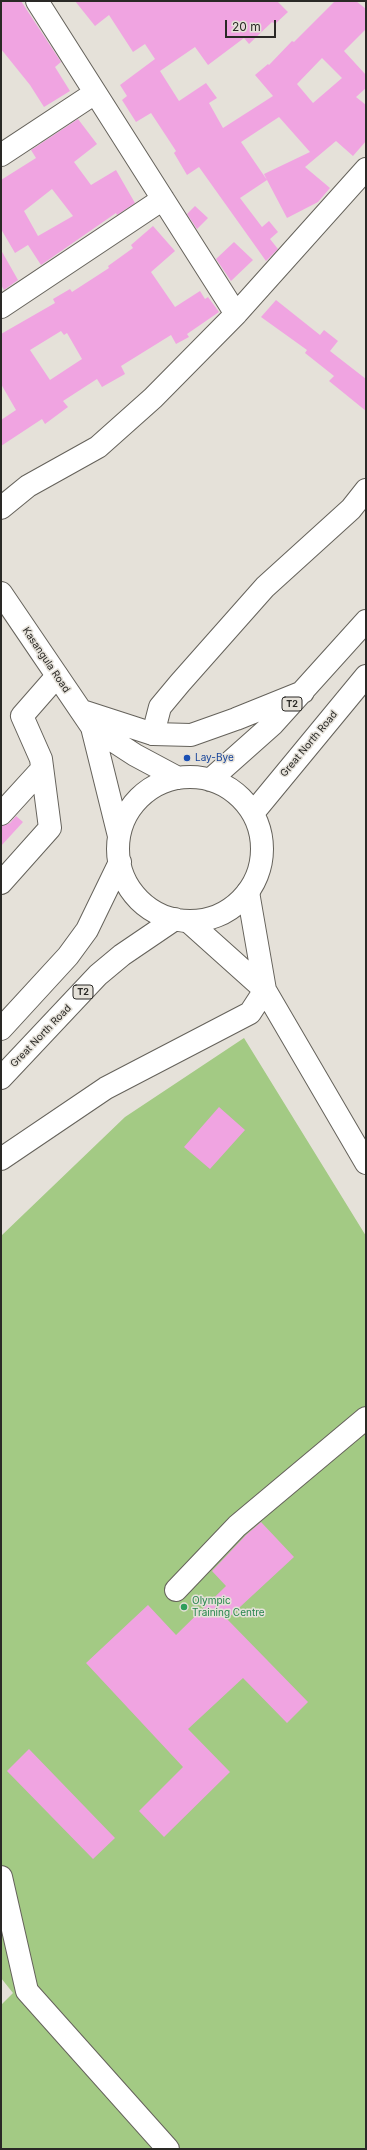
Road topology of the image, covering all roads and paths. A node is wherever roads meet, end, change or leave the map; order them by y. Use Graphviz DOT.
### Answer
graph roads {
  1 [pos="37,1"];
  2 [pos="95,93"];
  3 [pos="1,155"];
  4 [pos="366,169"];
  5 [pos="163,199"];
  6 [pos="1,307"];
  7 [pos="236,314"];
  8 [pos="366,490"];
  9 [pos="1,508"];
  10 [pos="1,594"];
  11 [pos="366,621"];
  12 [pos="57,676"];
  13 [pos="366,676"];
  14 [pos="303,692"];
  15 [pos="86,719"];
  16 [pos="153,734"];
  17 [pos="42,769"];
  18 [pos="178,778"];
  19 [pos="210,780"];
  20 [pos="253,813"];
  21 [pos="1,814"];
  22 [pos="119,836"];
  23 [pos="120,862"];
  24 [pos="1,883"];
  25 [pos="248,892"];
  26 [pos="182,920"];
  27 [pos="265,990"];
  28 [pos="1,1029"];
  29 [pos="1,1078"];
  30 [pos="1,1160"];
  31 [pos="366,1163"];
  32 [pos="366,1418"];
  33 [pos="176,1590"];
  34 [pos="1,1877"];
  35 [pos="168,2149"];
  1 -- 2 [label="street"];
  2 -- 3 [label="street"];
  2 -- 5 [label="street"];
  4 -- 7 [label="street"];
  5 -- 6 [label="street"];
  5 -- 7 [label="street"];
  7 -- 9 [label="street"];
  8 -- 16 [label="street"];
  10 -- 12 [label="street, Kasangula Road"];
  11 -- 14 [label="street, T2"];
  12 -- 15 [label="street, Kasangula Road"];
  12 -- 17 [label="street"];
  13 -- 20 [label="street, Great North Road"];
  14 -- 16 [label="street"];
  14 -- 19 [label="street, T2"];
  15 -- 16 [label="street"];
  15 -- 18 [label="street, Kasangula Road"];
  15 -- 22 [label="street, Kasangula Road"];
  17 -- 21 [label="street"];
  17 -- 24 [label="street"];
  18 -- 19 [label="street, T2"];
  18 -- 22 [label="street, T2"];
  19 -- 20 [label="street, T2"];
  20 -- 25 [label="street, T2"];
  22 -- 23 [label="street, T2"];
  23 -- 26 [label="street, T2"];
  23 -- 28 [label="street, T2"];
  25 -- 26 [label="street, T2"];
  25 -- 27 [label="street"];
  26 -- 27 [label="street"];
  26 -- 29 [label="street, Great North Road / T2"];
  27 -- 30 [label="street"];
  27 -- 31 [label="street"];
  32 -- 33 [label="street"];
  34 -- 35 [label="street"];
}
